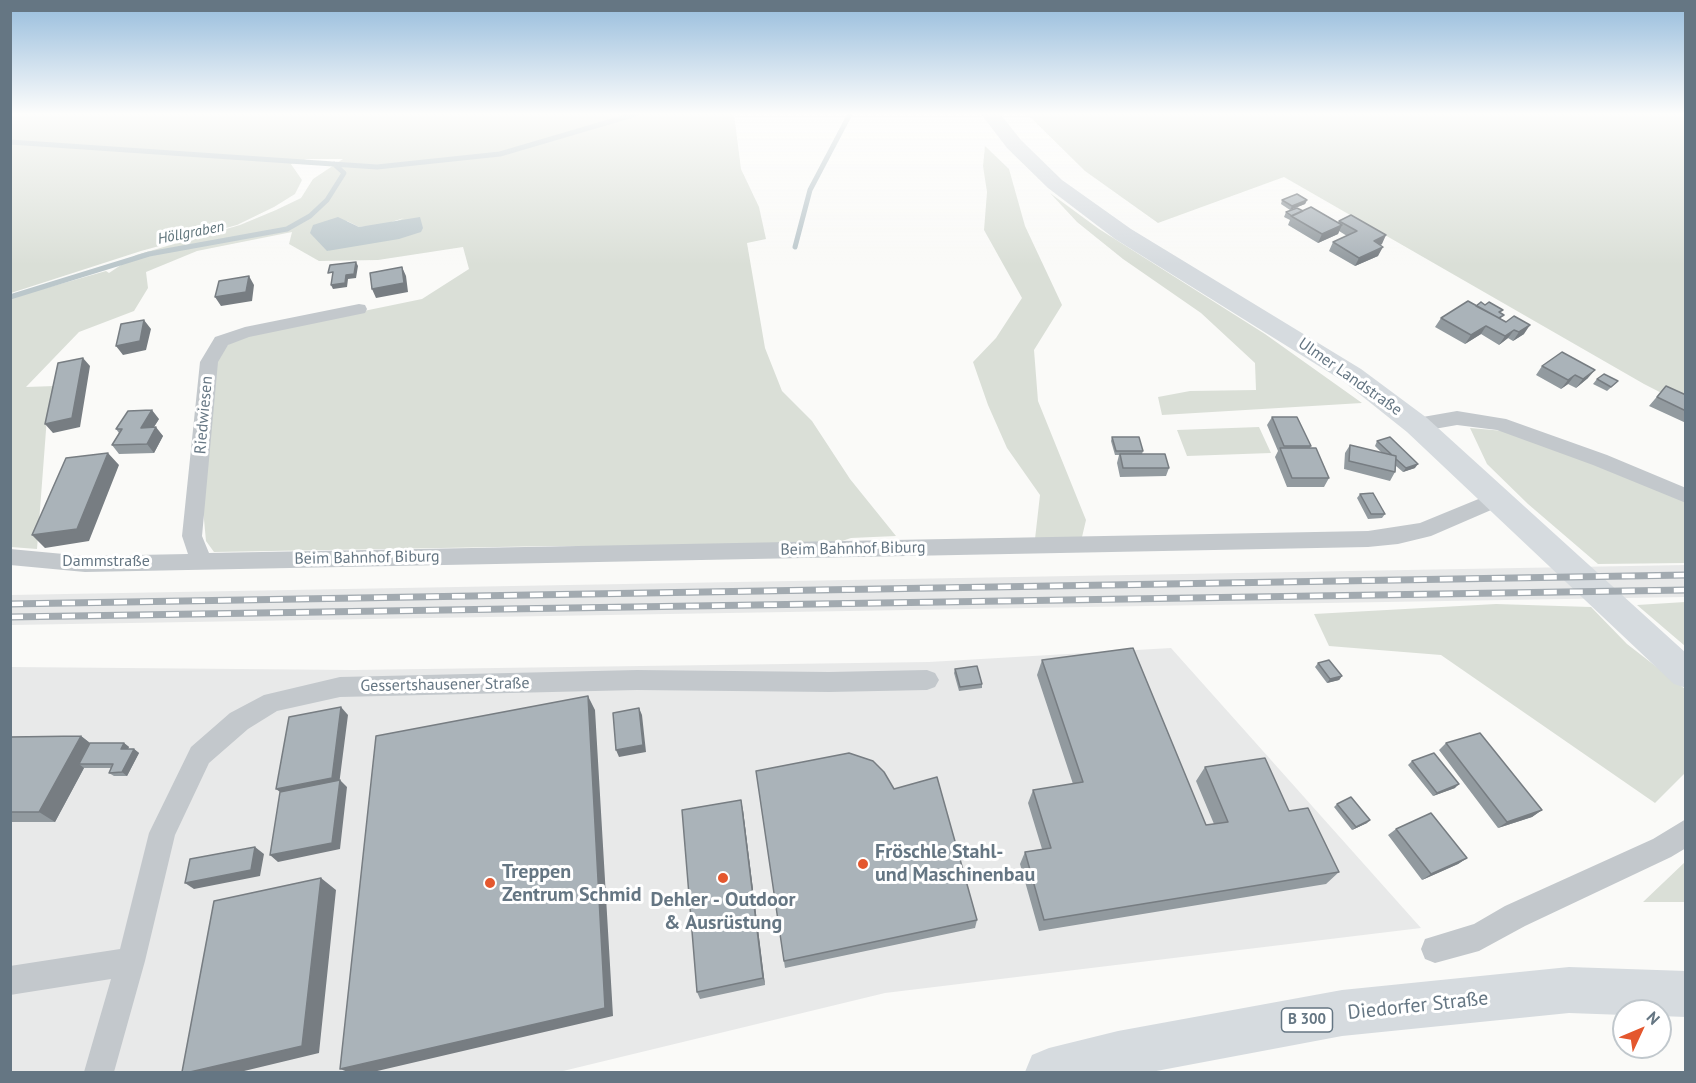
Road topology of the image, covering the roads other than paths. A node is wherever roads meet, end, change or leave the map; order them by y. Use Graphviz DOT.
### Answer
graph roads {
  1 [pos="1035,165"];
  2 [pos="359,309"];
  3 [pos="1417,425"];
  4 [pos="1686,496"];
  5 [pos="1498,499"];
  6 [pos="10,557"];
  7 [pos="201,560"];
  8 [pos="1686,674"];
  9 [pos="927,680"];
  10 [pos="1686,832"];
  11 [pos="1435,950"];
  12 [pos="131,961"];
  13 [pos="10,981"];
  14 [pos="1686,994"];
  15 [pos="99,1072"];
  16 [pos="1049,1072"];
  1 -- 3 [label="main road, Ulmer Landstraße"];
  2 -- 7 [label="street, Riedwiesen"];
  3 -- 4 [label="street"];
  3 -- 5 [label="main road, Ulmer Landstraße"];
  5 -- 7 [label="street, Beim Bahnhof Biburg"];
  5 -- 8 [label="main road, Ulmer Landstraße"];
  6 -- 7 [label="street, Dammstraße"];
  9 -- 12 [label="street, Gessertshausener Straße"];
  10 -- 11 [label="street"];
  12 -- 13 [label="street"];
  12 -- 15 [label="street, Gessertshausener Straße"];
  14 -- 16 [label="main road, Diedorfer Straße / B 300"];
}
